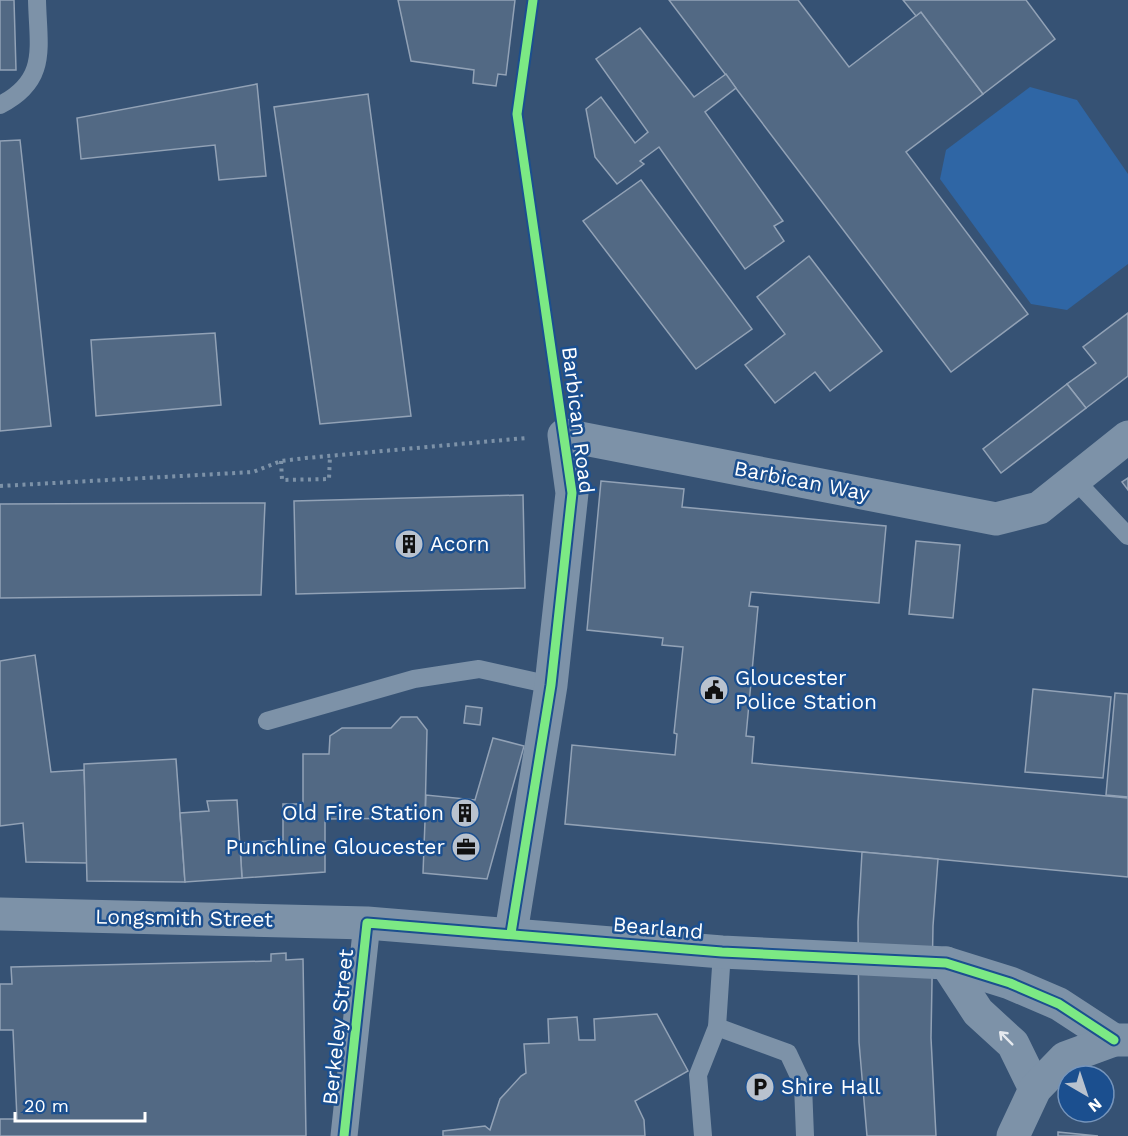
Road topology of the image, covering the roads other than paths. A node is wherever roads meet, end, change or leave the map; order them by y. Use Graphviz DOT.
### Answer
graph roads {
  1 [pos="37,0"];
  2 [pos="0,105"];
  3 [pos="564,435"];
  4 [pos="1128,437"];
  5 [pos="1075,480"];
  6 [pos="1128,536"];
  7 [pos="551,685"];
  8 [pos="267,720"];
  9 [pos="0,914"];
  10 [pos="367,923"];
  11 [pos="511,933"];
  12 [pos="722,952"];
  13 [pos="945,963"];
  14 [pos="717,1027"];
  15 [pos="1121,1040"];
  16 [pos="1035,1089"];
  17 [pos="344,1136"];
  18 [pos="703,1136"];
  19 [pos="805,1136"];
  20 [pos="1013,1136"];
  1 -- 2 [label="lane"];
  3 -- 5 [label="street, Barbican Way"];
  3 -- 7 [label="street, Barbican Road"];
  4 -- 5 [label="street"];
  5 -- 6 [label="lane"];
  7 -- 8 [label="lane"];
  7 -- 11 [label="street, Barbican Road"];
  9 -- 10 [label="street, Longsmith Street"];
  10 -- 11 [label="street, Bearland"];
  10 -- 17 [label="street, Berkeley Street"];
  11 -- 12 [label="street, Bearland"];
  12 -- 13 [label="street, Bearland"];
  12 -- 14 [label="lane"];
  13 -- 15 [label="street, Bearland"];
  16 -- 13 [label="street, one-way"];
  14 -- 18 [label="lane"];
  14 -- 19 [label="lane"];
  15 -- 16 [label="street"];
  16 -- 20 [label="street"];
}
